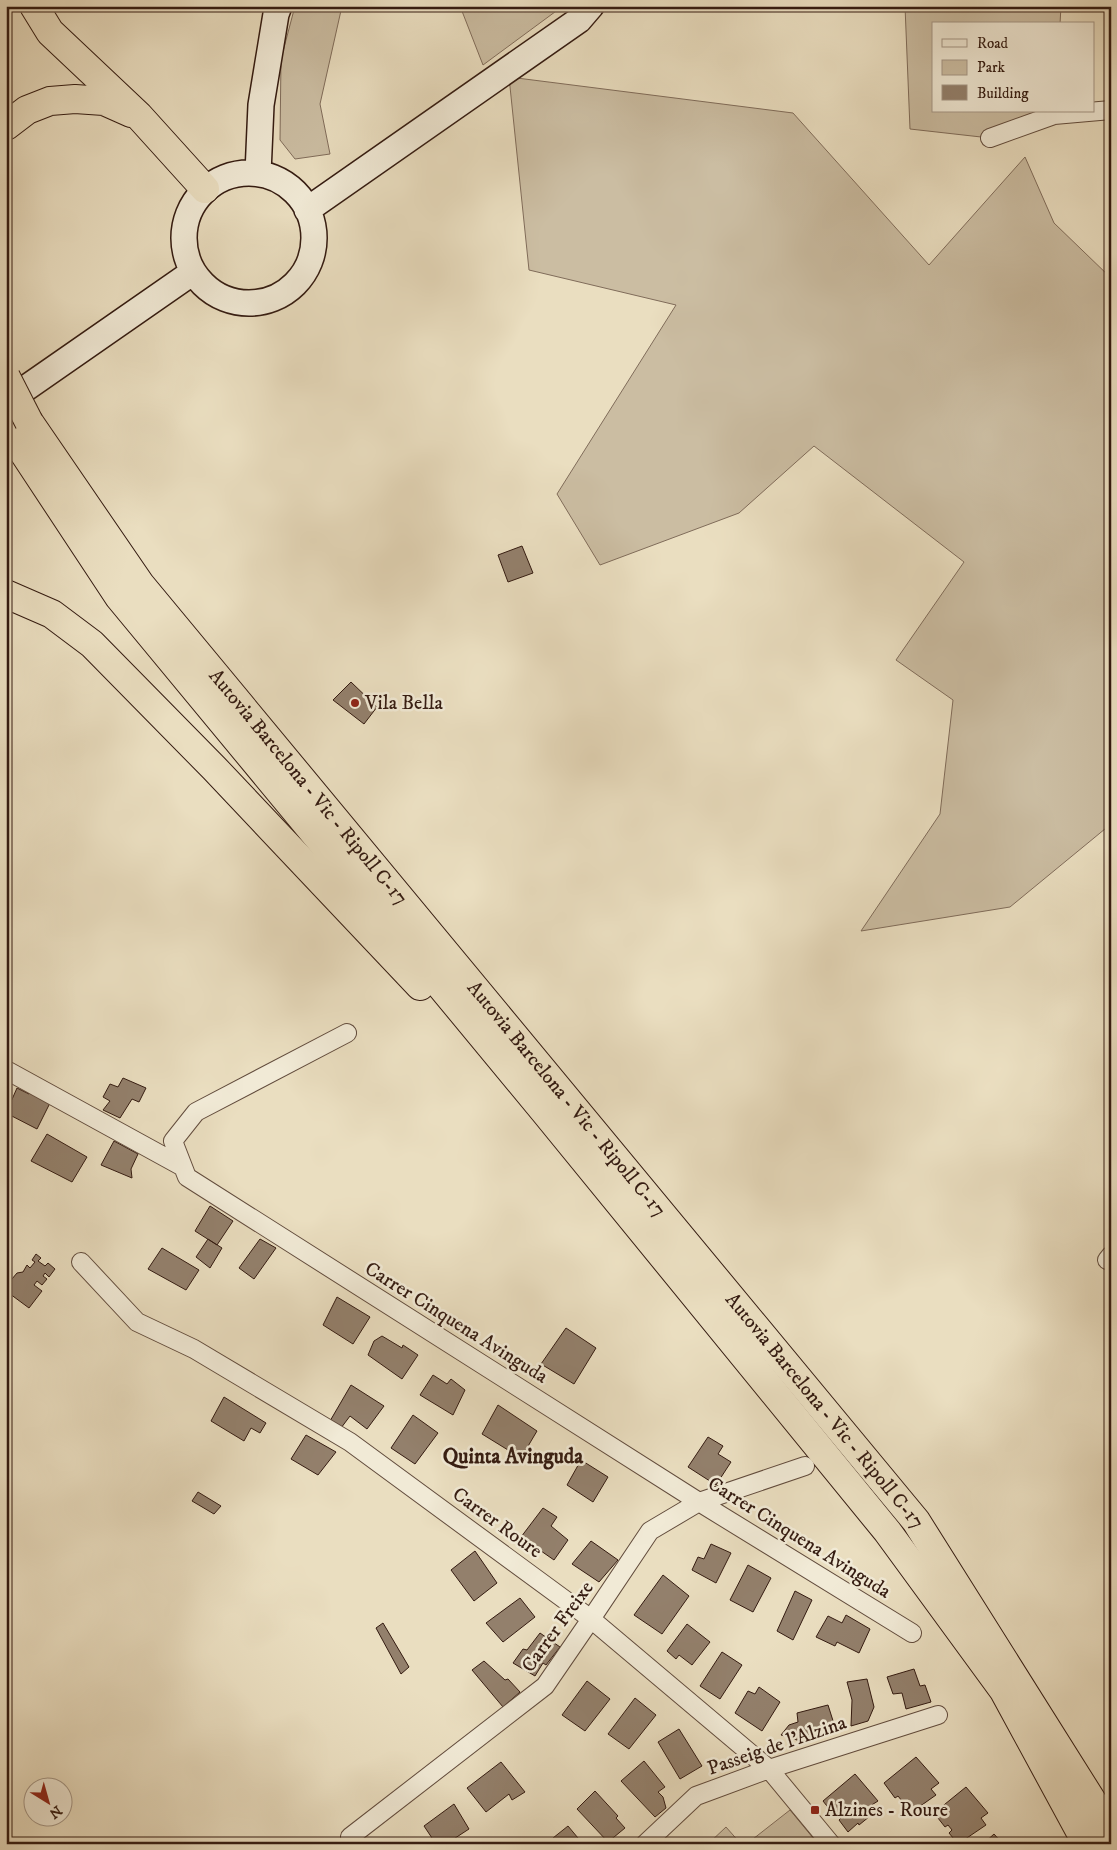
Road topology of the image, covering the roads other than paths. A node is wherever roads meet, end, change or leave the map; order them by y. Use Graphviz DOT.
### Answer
graph roads {
  1 [pos="34,6"];
  2 [pos="279,6"];
  3 [pos="591,6"];
  4 [pos="1111,110"];
  5 [pos="1094,111"];
  6 [pos="1088,112"];
  7 [pos="139,116"];
  8 [pos="6,126"];
  9 [pos="990,138"];
  10 [pos="258,174"];
  11 [pos="205,190"];
  12 [pos="308,210"];
  13 [pos="193,272"];
  14 [pos="6,377"];
  15 [pos="6,402"];
  16 [pos="16,427"];
  17 [pos="6,594"];
  18 [pos="347,1033"];
  19 [pos="8,1072"];
  20 [pos="545,1112"];
  21 [pos="183,1167"];
  22 [pos="81,1262"];
  23 [pos="805,1466"];
  24 [pos="699,1502"];
  25 [pos="591,1619"];
  26 [pos="912,1633"];
  27 [pos="938,1715"];
  28 [pos="769,1769"];
  29 [pos="1111,1831"];
  30 [pos="350,1837"];
  31 [pos="645,1844"];
  32 [pos="831,1844"];
  33 [pos="1087,1844"];
  1 -- 7 [label="highway"];
  2 -- 10 [label="street"];
  3 -- 12 [label="street"];
  4 -- 5 [label="street"];
  6 -- 9 [label="street"];
  7 -- 8 [label="highway"];
  7 -- 11 [label="highway"];
  10 -- 11 [label="street"];
  10 -- 12 [label="street"];
  11 -- 13 [label="street"];
  12 -- 13 [label="street"];
  13 -- 15 [label="street"];
  14 -- 16 [label="highway, Autovia Barcelona - Vic - Ripoll C-17, bridge"];
  16 -- 20 [label="highway, Autovia Barcelona - Vic - Ripoll C-17"];
  16 -- 29 [label="highway, Autovia Barcelona - Vic - Ripoll C-17"];
  17 -- 20 [label="highway"];
  18 -- 21 [label="street, Carrer Cinquena Avinguda"];
  19 -- 21 [label="street"];
  20 -- 33 [label="highway, Autovia Barcelona - Vic - Ripoll C-17"];
  21 -- 24 [label="street, Carrer Cinquena Avinguda"];
  22 -- 25 [label="street, Carrer Roure"];
  23 -- 24 [label="street, Carrer Freixe"];
  24 -- 25 [label="street, Carrer Freixe"];
  24 -- 26 [label="street, Carrer Cinquena Avinguda"];
  25 -- 28 [label="street, Carrer Roure"];
  25 -- 30 [label="street, Carrer Freixe"];
  27 -- 28 [label="street, Passeig de l'Alzina"];
  28 -- 31 [label="street, Passeig de l'Alzina"];
  28 -- 32 [label="street, Carrer Roure"];
}
